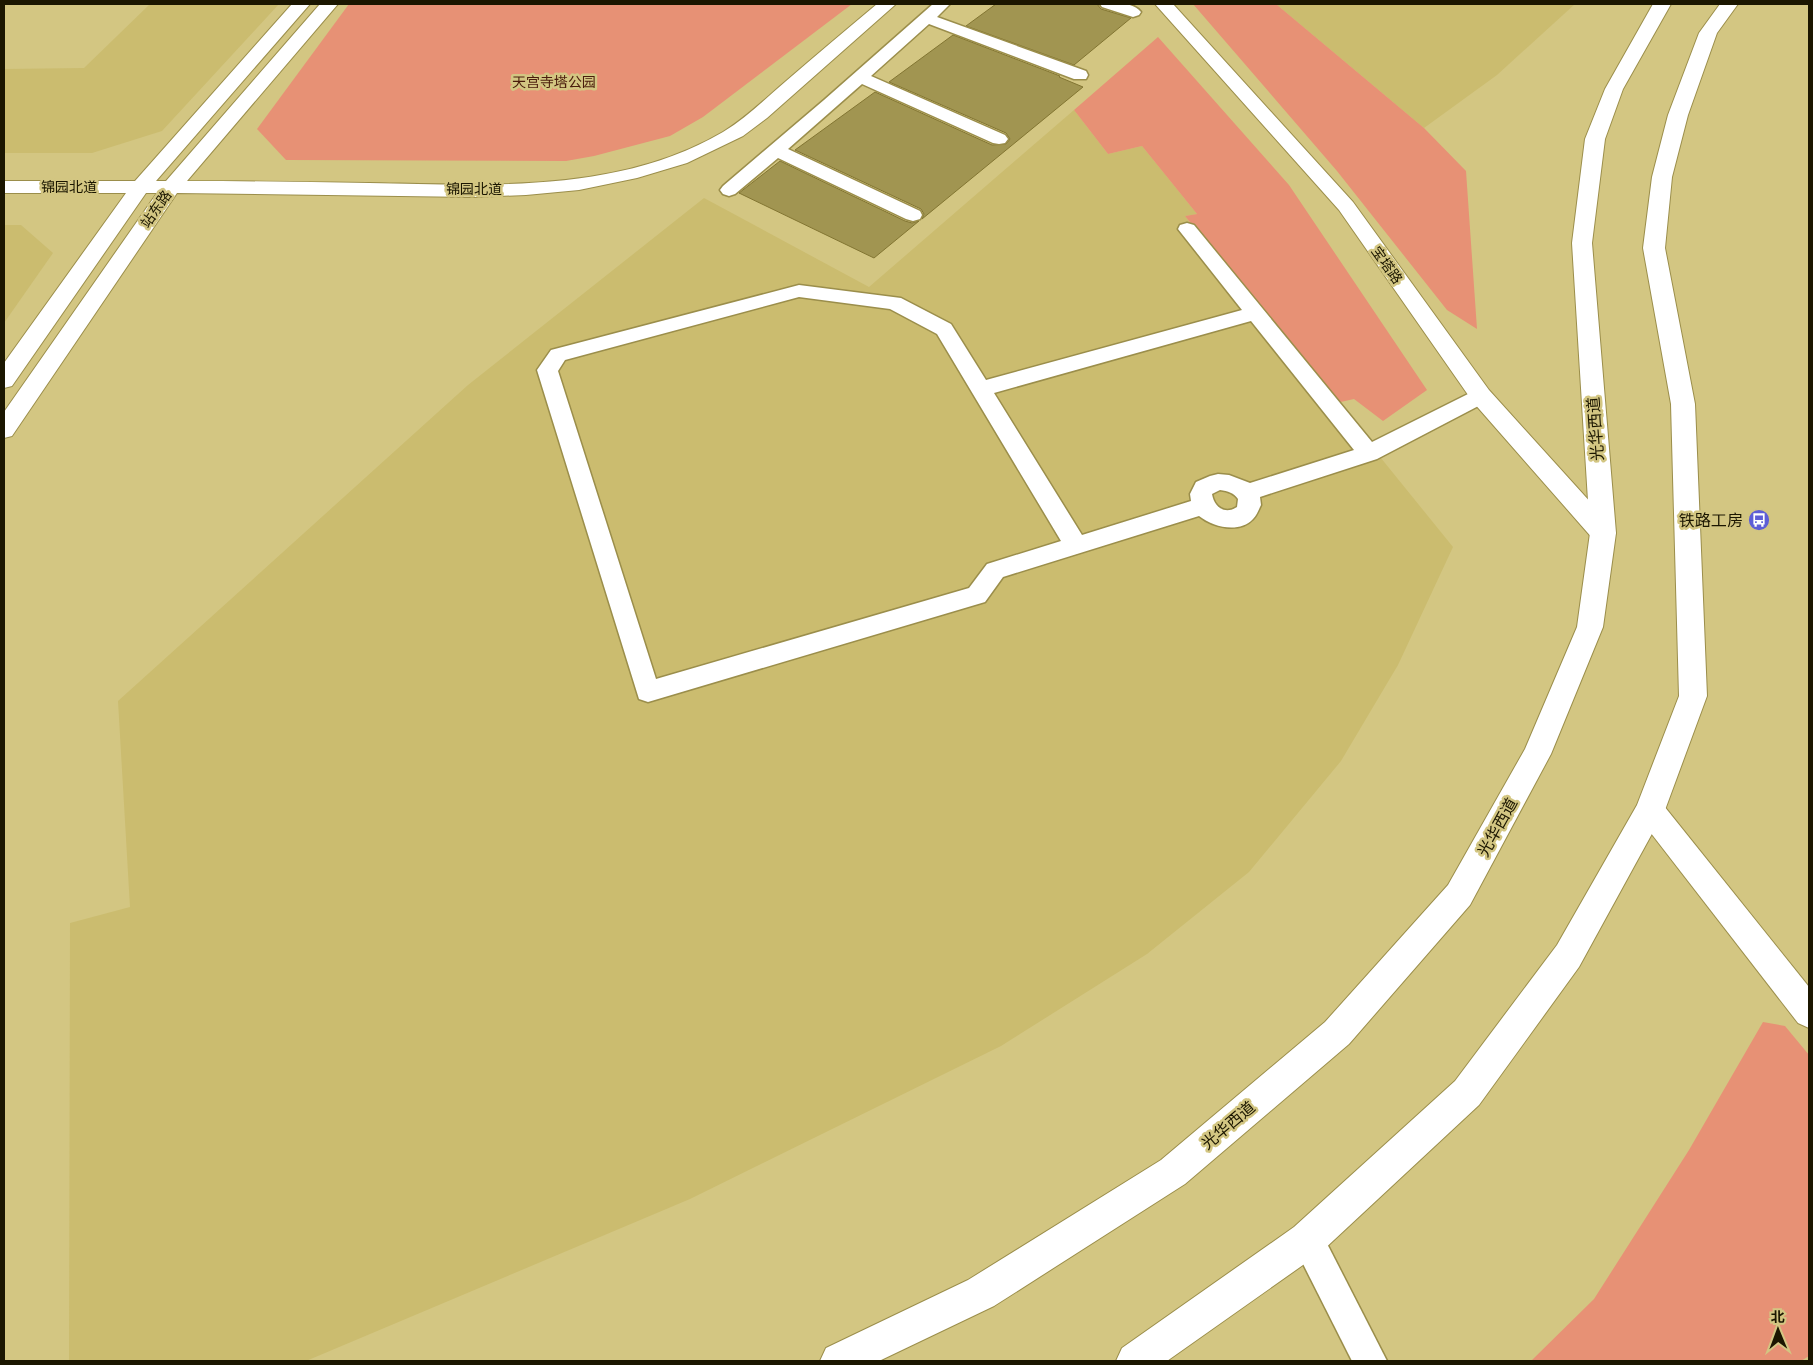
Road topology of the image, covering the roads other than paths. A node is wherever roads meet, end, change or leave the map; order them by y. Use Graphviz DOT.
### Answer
graph roads {
  1 [pos="301,4"];
  2 [pos="329,4"];
  3 [pos="887,4"];
  4 [pos="942,4"];
  5 [pos="1108,4"];
  6 [pos="1164,4"];
  7 [pos="1662,4"];
  8 [pos="1729,4"];
  9 [pos="1133,12"];
  10 [pos="926,18"];
  11 [pos="1080,75"];
  12 [pos="860,77"];
  13 [pos="999,139"];
  14 [pos="776,150"];
  15 [pos="141,186"];
  16 [pos="172,186"];
  17 [pos="4,187"];
  18 [pos="729,190"];
  19 [pos="913,215"];
  20 [pos="1187,228"];
  21 [pos="1256,313"];
  22 [pos="4,380"];
  23 [pos="981,389"];
  24 [pos="1481,396"];
  25 [pos="4,430"];
  26 [pos="1369,452"];
  27 [pos="1602,533"];
  28 [pos="1076,545"];
  29 [pos="1650,810"];
  30 [pos="1809,1012"];
  31 [pos="1307,1240"];
  32 [pos="839,1361"];
  33 [pos="1135,1361"];
  34 [pos="1370,1361"];
  1 -- 15 [label="street, 站东路"];
  2 -- 16 [label="street, 站东路"];
  3 -- 16 [label="street, 锦园北道"];
  4 -- 10 [label="lane"];
  5 -- 9 [label="lane"];
  6 -- 24 [label="street, 宝塔路"];
  7 -- 27 [label="street, 光华西道"];
  8 -- 29 [label="street"];
  10 -- 11 [label="lane"];
  10 -- 12 [label="lane"];
  12 -- 13 [label="lane"];
  12 -- 14 [label="lane"];
  14 -- 18 [label="lane"];
  14 -- 19 [label="lane"];
  15 -- 16 [label="street, 锦园北道"];
  15 -- 17 [label="street, 锦园北道"];
  15 -- 22 [label="street, 站东路"];
  16 -- 25 [label="street, 站东路"];
  20 -- 21 [label="lane"];
  21 -- 23 [label="lane"];
  21 -- 26 [label="lane"];
  23 -- 28 [label="lane"];
  23 -- 28 [label="lane"];
  24 -- 26 [label="lane"];
  24 -- 27 [label="street, 宝塔路"];
  26 -- 28 [label="lane"];
  27 -- 32 [label="street, 光华西道"];
  29 -- 30 [label="street"];
  29 -- 31 [label="street"];
  31 -- 33 [label="street"];
  31 -- 34 [label="lane"];
}
